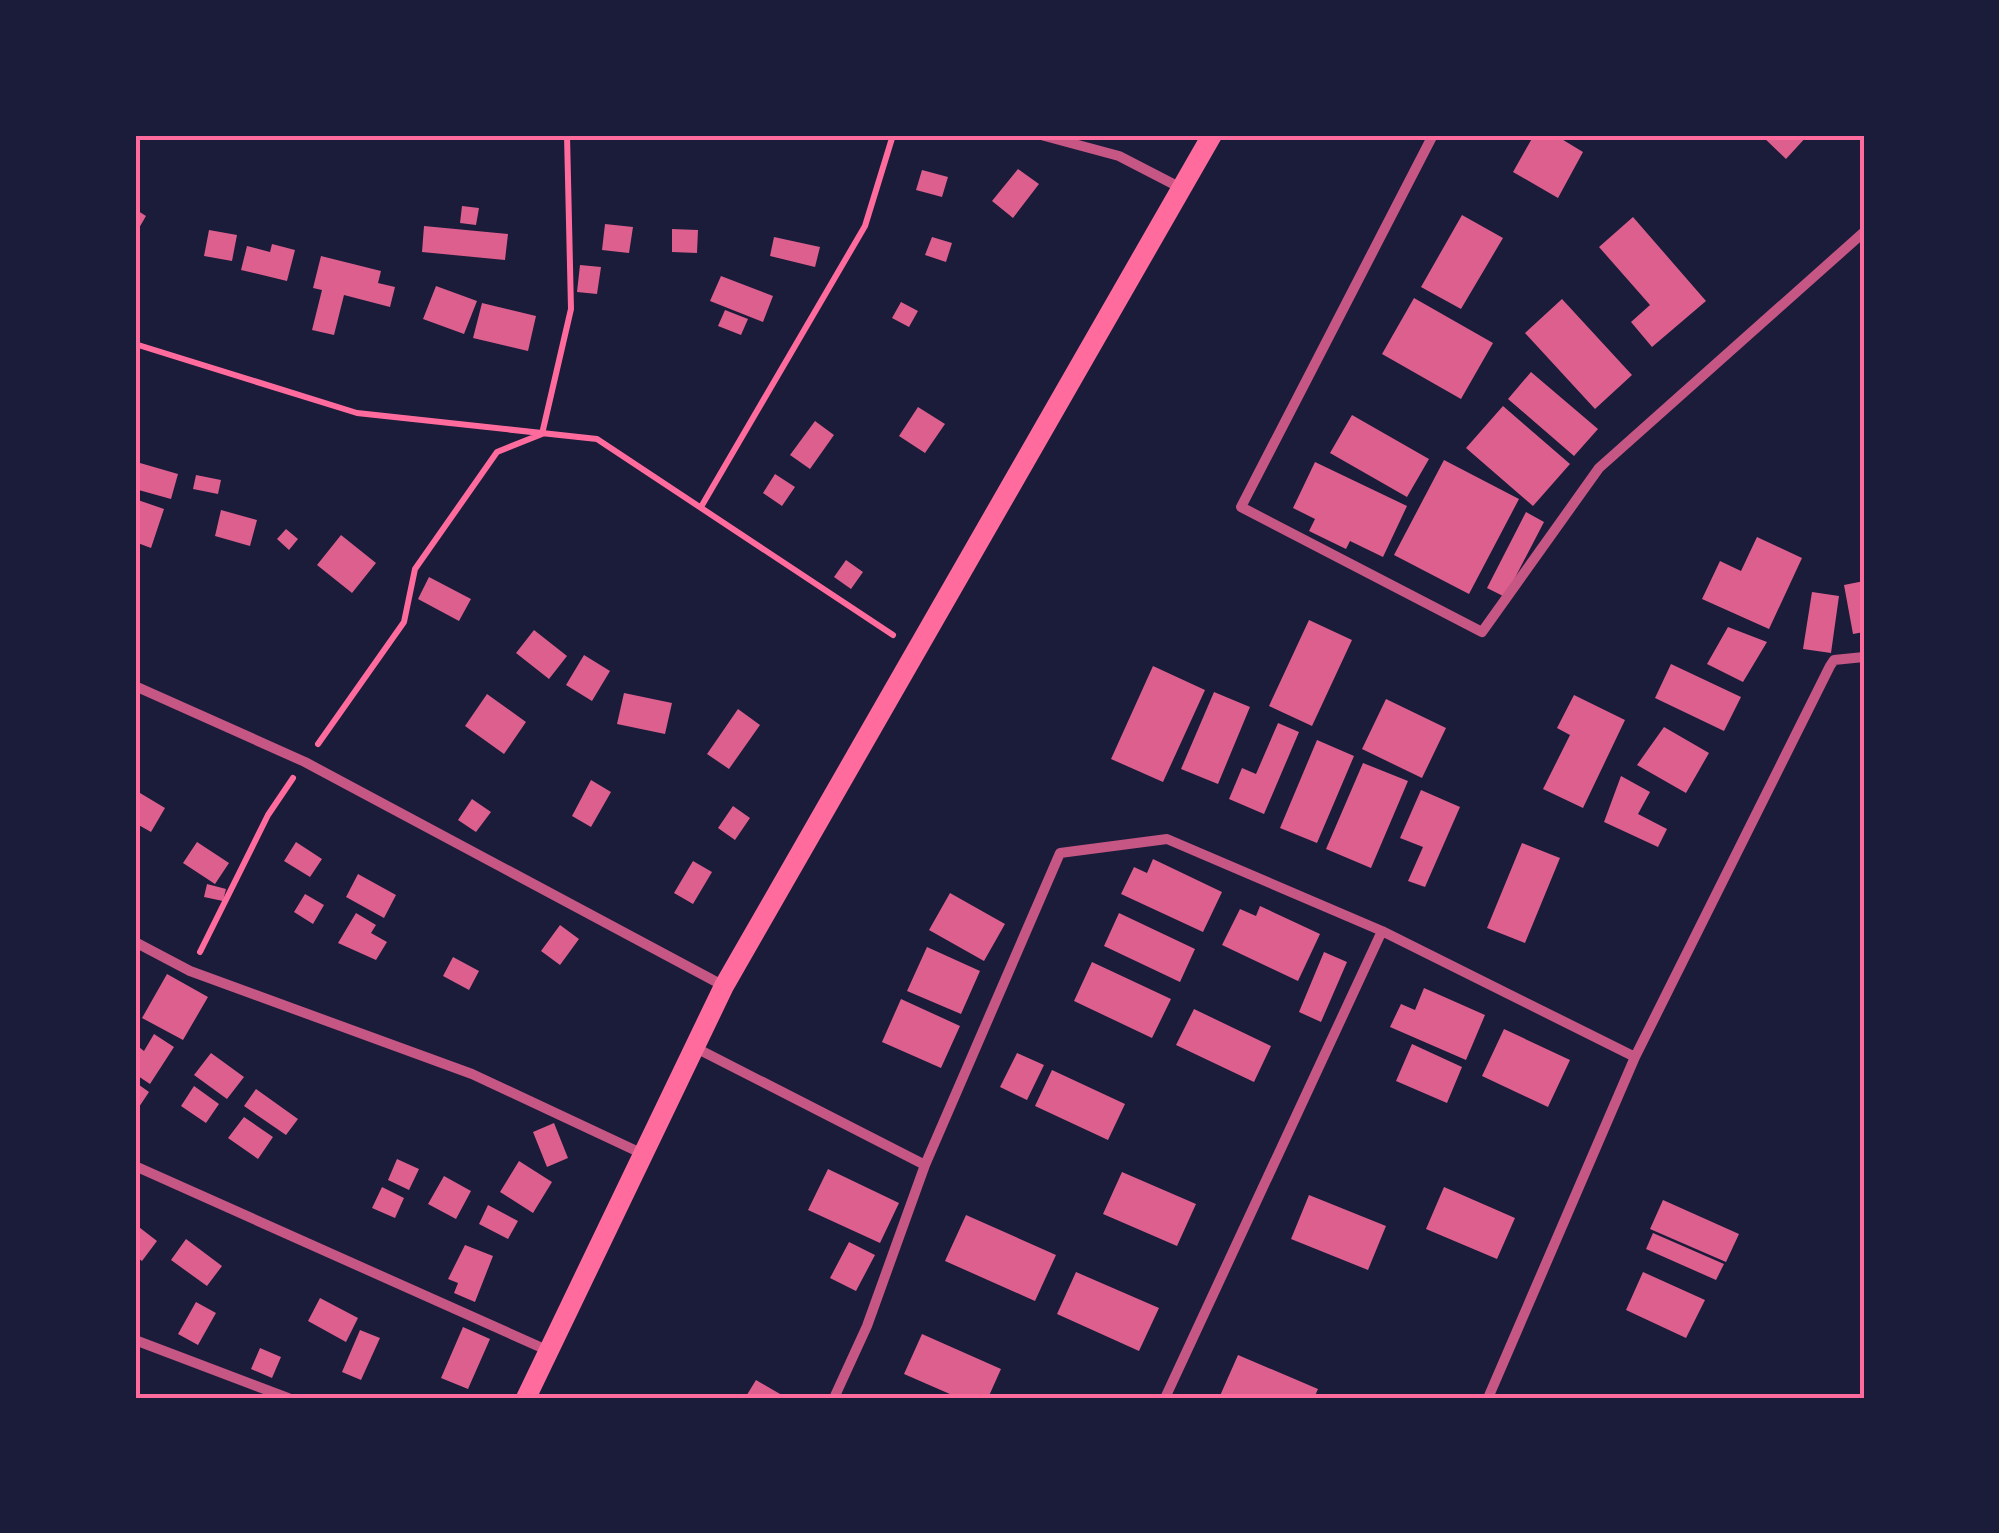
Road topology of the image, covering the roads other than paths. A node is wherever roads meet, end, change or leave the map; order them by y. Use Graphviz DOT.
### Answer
graph roads {
  1 [pos="1041,135"];
  2 [pos="1212,135"];
  3 [pos="1433,135"];
  4 [pos="1180,188"];
  5 [pos="1864,232"];
  6 [pos="1864,657"];
  7 [pos="135,686"];
  8 [pos="1382,931"];
  9 [pos="135,942"];
  10 [pos="724,986"];
  11 [pos="693,1046"];
  12 [pos="1635,1057"];
  13 [pos="644,1154"];
  14 [pos="924,1164"];
  15 [pos="135,1166"];
  16 [pos="135,1340"];
  17 [pos="549,1350"];
  18 [pos="288,1398"];
  19 [pos="526,1398"];
  20 [pos="834,1398"];
  21 [pos="1166,1398"];
  22 [pos="1488,1398"];
  1 -- 4 [label="street"];
  2 -- 4 [label="main road"];
  3 -- 5 [label="street"];
  4 -- 10 [label="main road"];
  6 -- 12 [label="street"];
  7 -- 10 [label="street"];
  8 -- 12 [label="street"];
  8 -- 14 [label="street"];
  8 -- 21 [label="street"];
  9 -- 13 [label="street"];
  10 -- 11 [label="main road"];
  11 -- 13 [label="main road"];
  11 -- 14 [label="street"];
  12 -- 22 [label="street"];
  13 -- 17 [label="main road"];
  14 -- 20 [label="street"];
  15 -- 17 [label="street"];
  16 -- 18 [label="street"];
  17 -- 19 [label="main road"];
}
